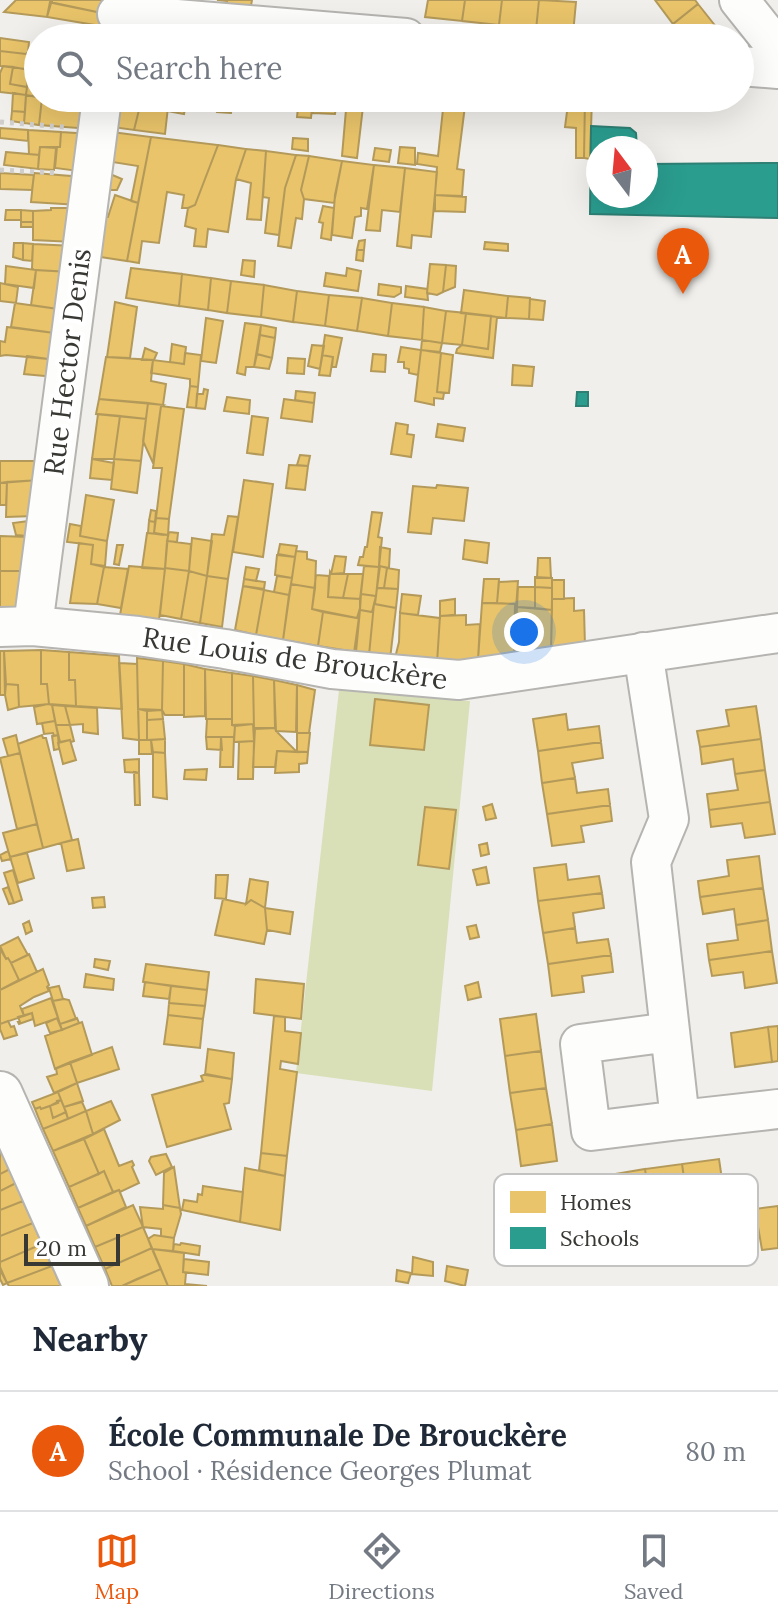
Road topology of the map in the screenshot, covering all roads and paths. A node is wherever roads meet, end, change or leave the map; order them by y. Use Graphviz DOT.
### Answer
graph roads {
  1 [pos="739,0"];
  2 [pos="116,17"];
  3 [pos="213,24"];
  4 [pos="778,49"];
  5 [pos="754,67"];
  6 [pos="778,69"];
  7 [pos="99,114"];
  8 [pos="0,122"];
  9 [pos="0,170"];
  10 [pos="91,176"];
  11 [pos="17,627"];
  12 [pos="778,633"];
  13 [pos="643,652"];
  14 [pos="670,1032"];
  15 [pos="0,1094"];
  16 [pos="778,1109"];
  17 [pos="680,1120"];
  18 [pos="86,1286"];
  1 -- 4 [label="street"];
  2 -- 3 [label="street"];
  5 -- 6 [label="street"];
  7 -- 8 [label="path"];
  7 -- 10 [label="street, Rue Hector Denis"];
  9 -- 10 [label="path"];
  10 -- 11 [label="street, Rue Hector Denis"];
  11 -- 13 [label="street, Rue Louis de Brouckère"];
  12 -- 13 [label="street, Rue Louis de Brouckère"];
  13 -- 14 [label="street"];
  14 -- 17 [label="street"];
  14 -- 17 [label="street"];
  15 -- 18 [label="street"];
  16 -- 17 [label="street"];
}
